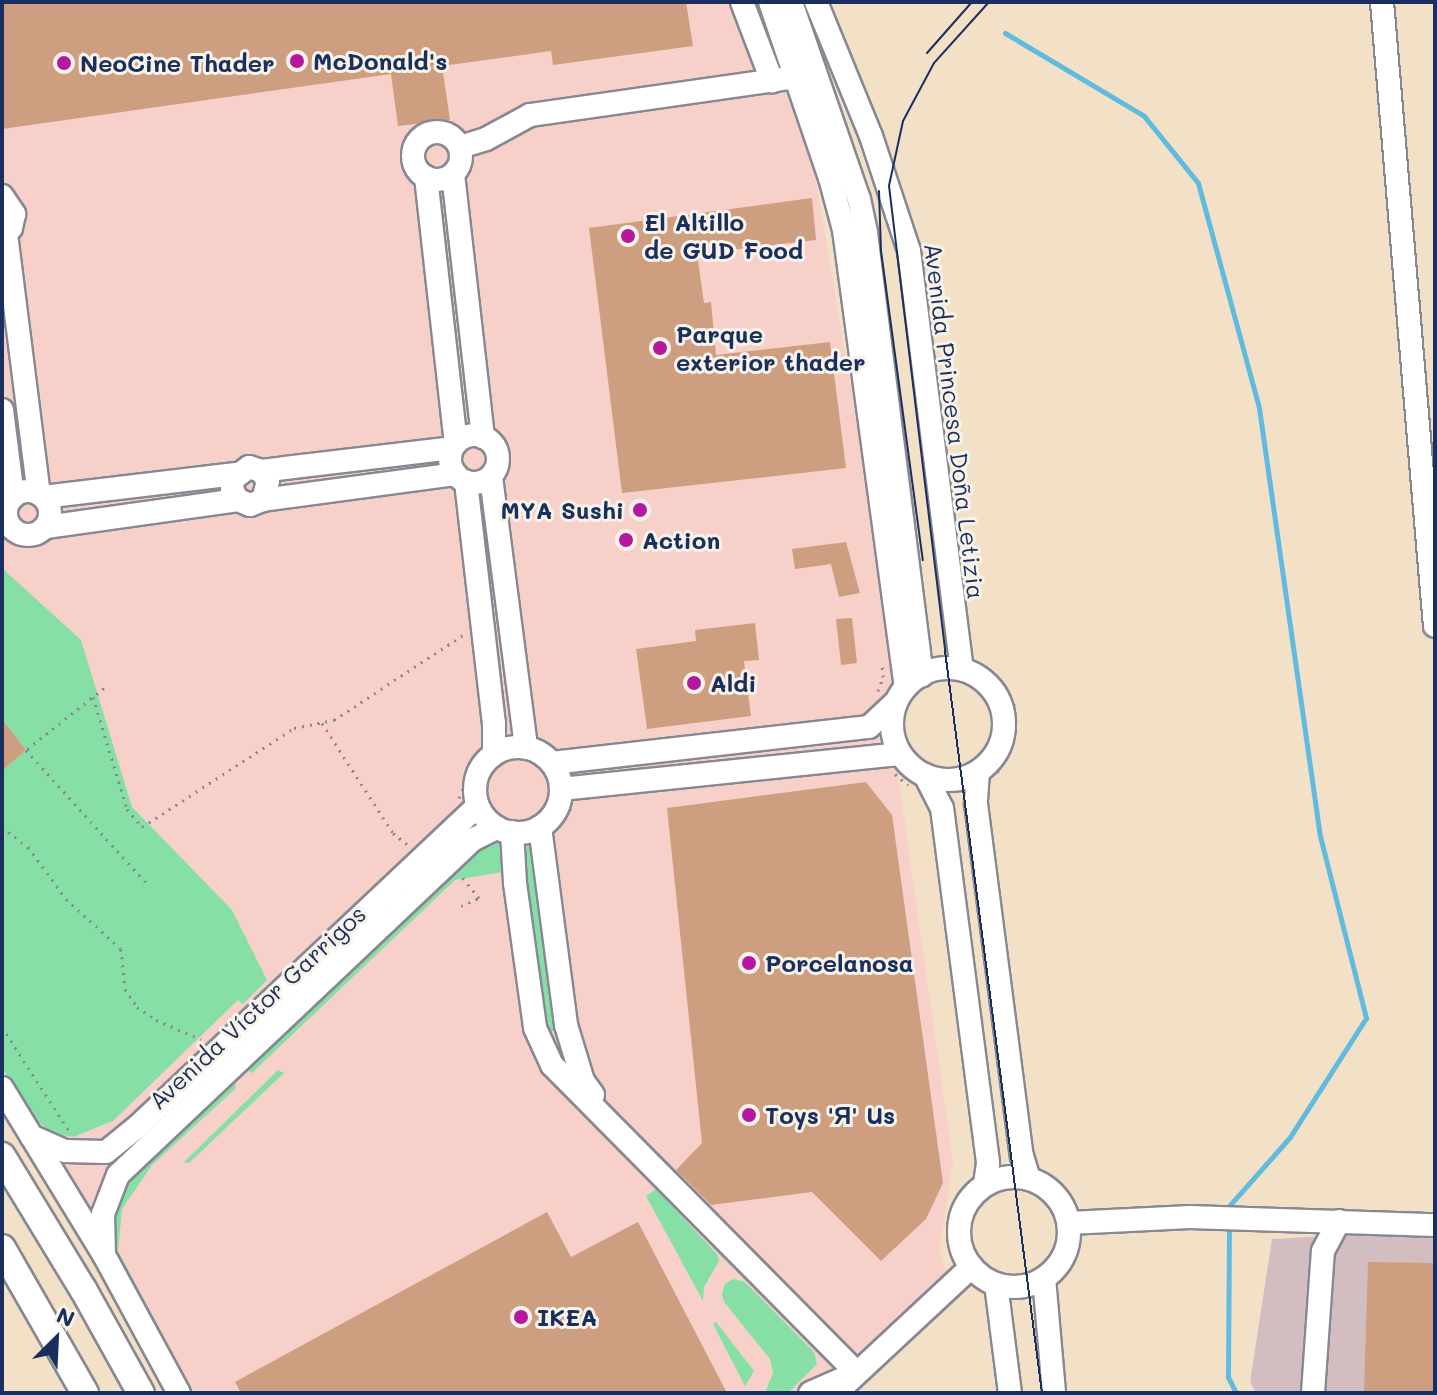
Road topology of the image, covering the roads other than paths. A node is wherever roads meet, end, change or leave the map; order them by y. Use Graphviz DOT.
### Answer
graph roads {
  1 [pos="742,2"];
  2 [pos="770,2"];
  3 [pos="791,2"];
  4 [pos="816,2"];
  5 [pos="1382,2"];
  6 [pos="797,77"];
  7 [pos="772,81"];
  8 [pos="460,147"];
  9 [pos="453,174"];
  10 [pos="426,177"];
  11 [pos="2,196"];
  12 [pos="4,235"];
  13 [pos="2,410"];
  14 [pos="483,437"];
  15 [pos="454,446"];
  16 [pos="261,471"];
  17 [pos="236,474"];
  18 [pos="491,477"];
  19 [pos="460,478"];
  20 [pos="41,496"];
  21 [pos="13,497"];
  22 [pos="238,500"];
  23 [pos="263,500"];
  24 [pos="4,519"];
  25 [pos="46,527"];
  26 [pos="1435,626"];
  27 [pos="970,668"];
  28 [pos="908,688"];
  29 [pos="526,748"];
  30 [pos="486,754"];
  31 [pos="894,760"];
  32 [pos="552,763"];
  33 [pos="987,774"];
  34 [pos="920,782"];
  35 [pos="561,789"];
  36 [pos="467,804"];
  37 [pos="540,827"];
  38 [pos="504,830"];
  39 [pos="566,1025"];
  40 [pos="535,1028"];
  41 [pos="2,1088"];
  42 [pos="617,1128"];
  43 [pos="31,1136"];
  44 [pos="2,1156"];
  45 [pos="1029,1179"];
  46 [pos="985,1185"];
  47 [pos="1339,1221"];
  48 [pos="1069,1223"];
  49 [pos="1435,1225"];
  50 [pos="2,1248"];
  51 [pos="104,1255"];
  52 [pos="971,1267"];
  53 [pos="1044,1278"];
  54 [pos="996,1284"];
  55 [pos="857,1373"];
  56 [pos="85,1393"];
  57 [pos="141,1393"];
  58 [pos="179,1393"];
  59 [pos="810,1393"];
  60 [pos="836,1393"];
  61 [pos="1010,1393"];
  62 [pos="1054,1393"];
  63 [pos="1313,1393"];
  1 -- 7 [label="street"];
  2 -- 6 [label="street"];
  3 -- 28 [label="street"];
  4 -- 27 [label="street, Avenida Princesa Doña Letizia"];
  5 -- 26 [label="street"];
  6 -- 7 [label="street"];
  6 -- 28 [label="street"];
  7 -- 8 [label="street"];
  8 -- 9 [label="street"];
  8 -- 10 [label="street"];
  9 -- 10 [label="street"];
  9 -- 14 [label="street"];
  10 -- 15 [label="street"];
  11 -- 12 [label="street"];
  12 -- 20 [label="street"];
  13 -- 21 [label="street"];
  14 -- 15 [label="street"];
  14 -- 18 [label="street"];
  15 -- 16 [label="street"];
  15 -- 19 [label="street"];
  16 -- 17 [label="street"];
  16 -- 23 [label="street"];
  17 -- 20 [label="street"];
  17 -- 22 [label="street"];
  18 -- 19 [label="street"];
  18 -- 29 [label="street"];
  19 -- 23 [label="street"];
  19 -- 30 [label="street"];
  20 -- 21 [label="street"];
  20 -- 25 [label="street"];
  21 -- 24 [label="street"];
  22 -- 23 [label="street"];
  22 -- 25 [label="street"];
  24 -- 25 [label="street"];
  27 -- 28 [label="street"];
  27 -- 33 [label="street"];
  28 -- 31 [label="street"];
  28 -- 32 [label="street"];
  29 -- 30 [label="street"];
  29 -- 32 [label="street"];
  30 -- 36 [label="street"];
  31 -- 34 [label="street"];
  31 -- 35 [label="street"];
  32 -- 35 [label="street"];
  33 -- 34 [label="street"];
  33 -- 45 [label="street"];
  34 -- 46 [label="street"];
  35 -- 37 [label="street"];
  36 -- 38 [label="street"];
  36 -- 43 [label="street, Avenida Víctor Garrigos"];
  37 -- 38 [label="street"];
  37 -- 39 [label="street"];
  38 -- 40 [label="street"];
  38 -- 51 [label="street, Avenida Víctor Garrigos"];
  39 -- 40 [label="street"];
  39 -- 42 [label="street"];
  40 -- 42 [label="street"];
  41 -- 43 [label="street"];
  42 -- 55 [label="street"];
  43 -- 51 [label="street"];
  44 -- 57 [label="main road"];
  45 -- 46 [label="street"];
  45 -- 48 [label="street"];
  46 -- 52 [label="street"];
  47 -- 48 [label="street"];
  47 -- 49 [label="street"];
  47 -- 63 [label="street"];
  48 -- 53 [label="street"];
  50 -- 56 [label="main road"];
  51 -- 58 [label="street"];
  52 -- 54 [label="street"];
  52 -- 55 [label="street"];
  53 -- 54 [label="street"];
  53 -- 62 [label="street"];
  54 -- 61 [label="street"];
  55 -- 59 [label="street"];
  55 -- 60 [label="street"];
}
